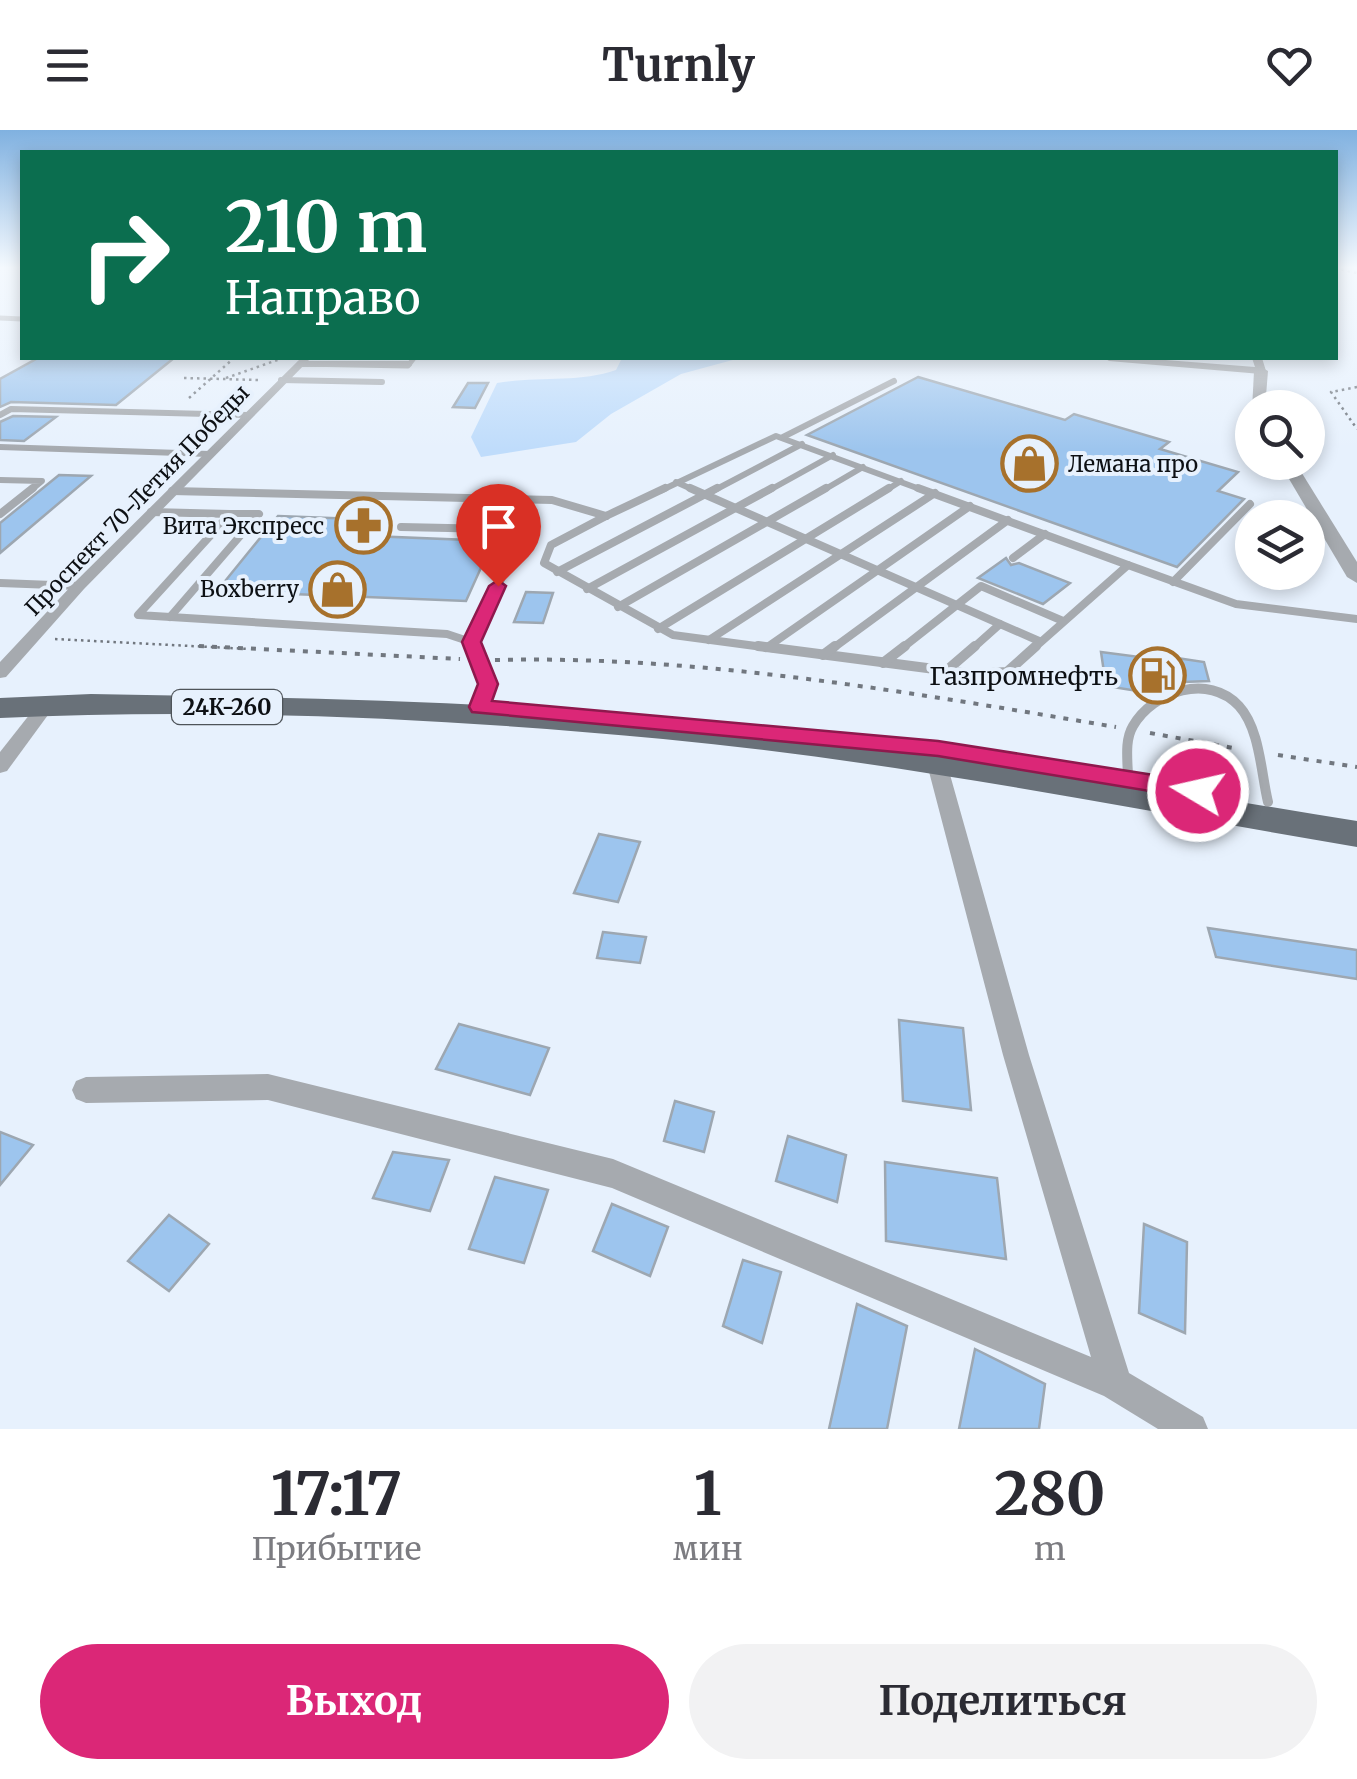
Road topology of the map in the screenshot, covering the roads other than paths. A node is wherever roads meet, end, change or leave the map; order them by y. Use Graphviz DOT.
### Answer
graph roads {
  1 [pos="297,360"];
  2 [pos="350,360"];
  3 [pos="412,360"];
  4 [pos="1159,360"];
  5 [pos="1259,364"];
  6 [pos="346,365"];
  7 [pos="281,380"];
  8 [pos="894,381"];
  9 [pos="382,382"];
  10 [pos="1258,390"];
  11 [pos="0,414"];
  12 [pos="247,415"];
  13 [pos="783,437"];
  14 [pos="802,444"];
  15 [pos="0,447"];
  16 [pos="209,454"];
  17 [pos="833,456"];
  18 [pos="863,466"];
  19 [pos="0,480"];
  20 [pos="1298,480"];
  21 [pos="902,481"];
  22 [pos="676,482"];
  23 [pos="172,491"];
  24 [pos="934,493"];
  25 [pos="704,496"];
  26 [pos="970,506"];
  27 [pos="734,509"];
  28 [pos="151,512"];
  29 [pos="0,514"];
  30 [pos="230,514"];
  31 [pos="606,516"];
  32 [pos="1235,519"];
  33 [pos="1008,520"];
  34 [pos="767,523"];
  35 [pos="400,526"];
  36 [pos="1045,534"];
  37 [pos="804,540"];
  38 [pos="839,555"];
  39 [pos="1013,558"];
  40 [pos="1128,565"];
  41 [pos="876,571"];
  42 [pos="557,572"];
  43 [pos="1357,577"];
  44 [pos="1173,582"];
  45 [pos="0,584"];
  46 [pos="79,586"];
  47 [pos="915,588"];
  48 [pos="587,589"];
  49 [pos="955,605"];
  50 [pos="618,607"];
  51 [pos="170,617"];
  52 [pos="1357,619"];
  53 [pos="1063,621"];
  54 [pos="1000,624"];
  55 [pos="658,630"];
  56 [pos="708,640"];
  57 [pos="1039,641"];
  58 [pos="471,642"];
  59 [pos="766,648"];
  60 [pos="823,655"];
  61 [pos="883,663"];
  62 [pos="946,671"];
  63 [pos="0,674"];
  64 [pos="0,700"];
  65 [pos="93,701"];
  66 [pos="47,704"];
  67 [pos="480,707"];
  68 [pos="0,708"];
  69 [pos="937,764"];
  70 [pos="0,766"];
  71 [pos="1128,779"];
  72 [pos="1268,802"];
  73 [pos="1357,817"];
  74 [pos="1357,834"];
  75 [pos="86,1090"];
  76 [pos="1116,1384"];
  77 [pos="1191,1429"];
  1 -- 6 [label="lane"];
  1 -- 7 [label="street, Проспект 70-Летия Победы"];
  2 -- 6 [label="lane"];
  3 -- 6 [label="lane"];
  4 -- 5 [label="street"];
  5 -- 10 [label="street"];
  7 -- 9 [label="lane"];
  7 -- 12 [label="street, Проспект 70-Летия Победы"];
  8 -- 13 [label="lane"];
  11 -- 12 [label="lane"];
  12 -- 16 [label="street, Проспект 70-Летия Победы"];
  13 -- 14 [label="lane"];
  13 -- 22 [label="lane"];
  14 -- 17 [label="lane"];
  14 -- 25 [label="lane"];
  15 -- 16 [label="lane"];
  16 -- 23 [label="street, Проспект 70-Летия Победы"];
  17 -- 18 [label="lane"];
  17 -- 27 [label="lane"];
  18 -- 21 [label="lane"];
  18 -- 34 [label="lane"];
  19 -- 29 [label="lane"];
  20 -- 43 [label="street"];
  21 -- 24 [label="lane"];
  21 -- 37 [label="lane"];
  22 -- 25 [label="lane"];
  22 -- 31 [label="lane"];
  23 -- 28 [label="street, Проспект 70-Летия Победы"];
  23 -- 31 [label="lane"];
  24 -- 26 [label="lane"];
  24 -- 38 [label="lane"];
  25 -- 27 [label="lane"];
  25 -- 42 [label="lane"];
  26 -- 33 [label="lane"];
  26 -- 41 [label="lane"];
  27 -- 34 [label="lane"];
  27 -- 48 [label="lane"];
  28 -- 30 [label="lane"];
  28 -- 46 [label="street, Проспект 70-Летия Победы"];
  30 -- 51 [label="lane"];
  30 -- 51 [label="lane"];
  31 -- 42 [label="lane"];
  32 -- 44 [label="lane"];
  33 -- 36 [label="lane"];
  33 -- 47 [label="lane"];
  34 -- 37 [label="lane"];
  34 -- 50 [label="lane"];
  35 -- 58 [label="lane"];
  36 -- 39 [label="lane"];
  36 -- 40 [label="lane"];
  37 -- 38 [label="lane"];
  37 -- 55 [label="lane"];
  38 -- 41 [label="lane"];
  38 -- 56 [label="lane"];
  40 -- 44 [label="lane"];
  40 -- 53 [label="lane"];
  41 -- 47 [label="lane"];
  41 -- 59 [label="lane"];
  42 -- 48 [label="lane"];
  44 -- 52 [label="lane"];
  45 -- 46 [label="lane"];
  46 -- 63 [label="street, Проспект 70-Летия Победы"];
  47 -- 49 [label="lane"];
  47 -- 60 [label="lane"];
  48 -- 50 [label="lane"];
  49 -- 53 [label="lane"];
  49 -- 54 [label="lane"];
  49 -- 61 [label="lane"];
  50 -- 55 [label="lane"];
  51 -- 58 [label="lane"];
  53 -- 57 [label="lane"];
  54 -- 57 [label="lane"];
  54 -- 62 [label="lane"];
  55 -- 56 [label="lane"];
  56 -- 59 [label="lane"];
  57 -- 62 [label="lane"];
  58 -- 67 [label="lane"];
  59 -- 60 [label="lane"];
  60 -- 61 [label="lane"];
  61 -- 62 [label="lane"];
  64 -- 65 [label="main road, 24К-260"];
  65 -- 66 [label="main road, 24К-260"];
  65 -- 67 [label="main road, 24К-260"];
  65 -- 69 [label="main road, 24К-260"];
  66 -- 68 [label="main road, 24К-260"];
  66 -- 70 [label="street"];
  67 -- 71 [label="main road, 24К-260"];
  69 -- 74 [label="main road, 24К-260"];
  69 -- 76 [label="street"];
  71 -- 72 [label="main road, 24К-260"];
  71 -- 72 [label="lane"];
  72 -- 73 [label="main road, 24К-260"];
  75 -- 76 [label="street"];
  76 -- 77 [label="street"];
}
